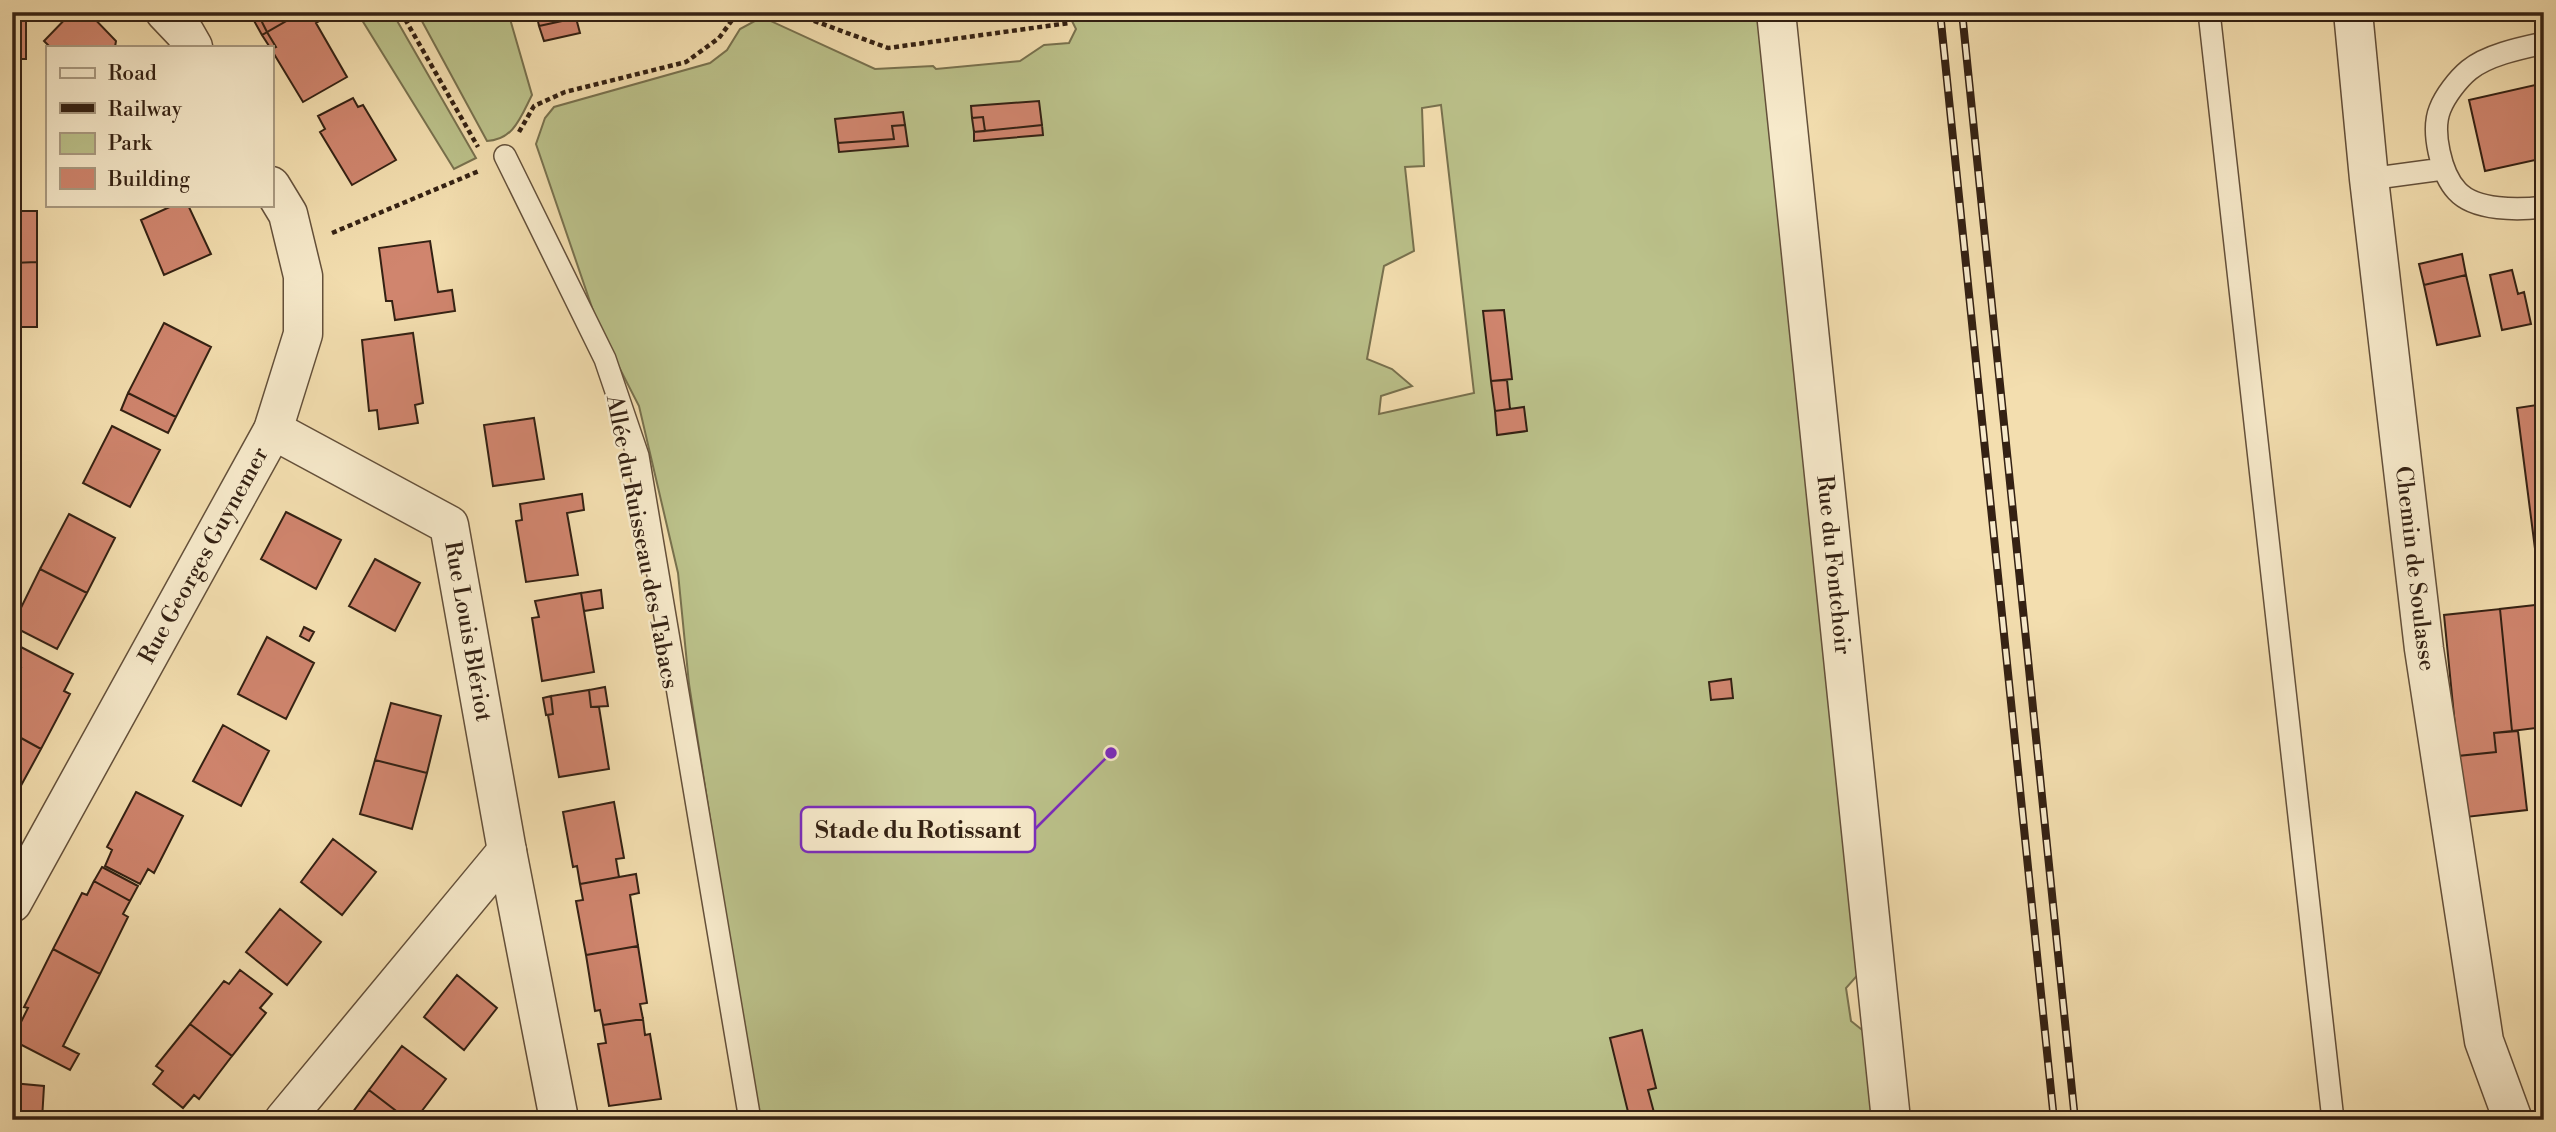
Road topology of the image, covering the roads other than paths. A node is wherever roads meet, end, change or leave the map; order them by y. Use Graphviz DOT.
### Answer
graph roads {
  1 [pos="165,12"];
  2 [pos="1776,12"];
  3 [pos="2209,12"];
  4 [pos="2353,12"];
  5 [pos="2544,43"];
  6 [pos="192,46"];
  7 [pos="497,161"];
  8 [pos="2443,169"];
  9 [pos="2369,178"];
  10 [pos="273,189"];
  11 [pos="2544,207"];
  12 [pos="273,430"];
  13 [pos="507,851"];
  14 [pos="12,903"];
  15 [pos="284,1120"];
  16 [pos="556,1120"];
  17 [pos="750,1120"];
  18 [pos="1891,1120"];
  19 [pos="2333,1120"];
  20 [pos="2513,1120"];
  1 -- 6 [label="street"];
  2 -- 18 [label="street, Rue du Fontchoir"];
  3 -- 19 [label="lane"];
  4 -- 9 [label="street, Chemin de Soulasse"];
  5 -- 8 [label="lane"];
  7 -- 17 [label="lane"];
  8 -- 9 [label="lane"];
  8 -- 11 [label="lane"];
  9 -- 20 [label="street, Chemin de Soulasse"];
  10 -- 12 [label="street, Rue Georges Guynemer"];
  12 -- 13 [label="street, Rue Louis Blériot"];
  12 -- 14 [label="street, Rue Georges Guynemer"];
  13 -- 15 [label="street"];
  13 -- 16 [label="street, Rue Louis Blériot"];
}
